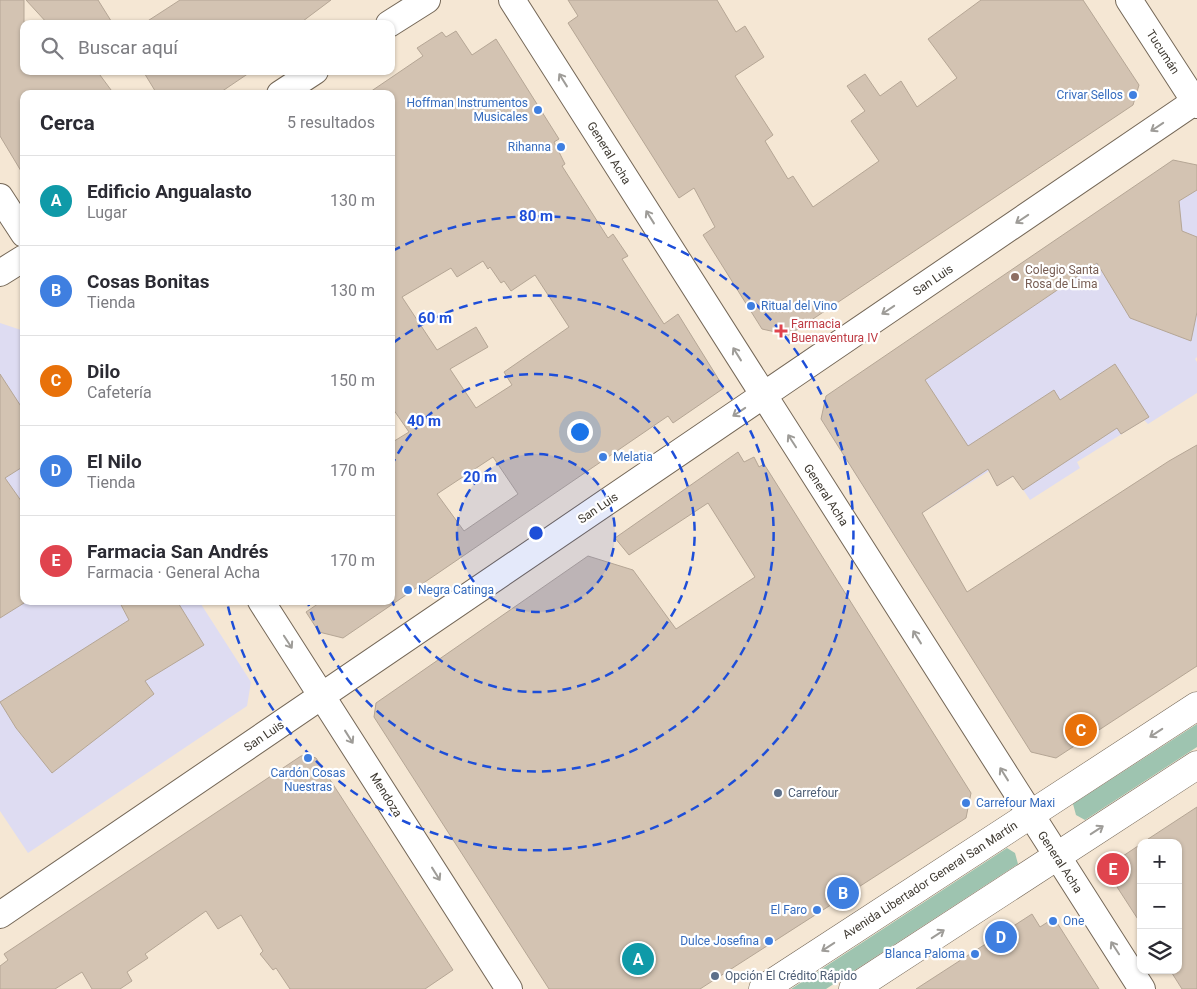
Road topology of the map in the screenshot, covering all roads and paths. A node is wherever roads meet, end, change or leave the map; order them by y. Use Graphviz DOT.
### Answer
graph roads {
  1 [pos="426,0"];
  2 [pos="512,0"];
  3 [pos="1129,0"];
  4 [pos="395,21"];
  5 [pos="309,75"];
  6 [pos="286,90"];
  7 [pos="1196,102"];
  8 [pos="0,197"];
  9 [pos="20,228"];
  10 [pos="20,260"];
  11 [pos="0,273"];
  12 [pos="763,396"];
  13 [pos="264,605"];
  14 [pos="322,696"];
  15 [pos="1197,706"];
  16 [pos="1197,765"];
  17 [pos="1030,815"];
  18 [pos="1056,857"];
  19 [pos="0,916"];
  20 [pos="509,989"];
  21 [pos="763,989"];
  22 [pos="853,989"];
  23 [pos="1142,989"];
  1 -- 4 [label="street"];
  12 -- 2 [label="street, General Acha, one-way"];
  3 -- 7 [label="street, Tucumán"];
  5 -- 6 [label="street"];
  7 -- 12 [label="street, San Luis, one-way"];
  8 -- 9 [label="street"];
  10 -- 11 [label="street"];
  12 -- 14 [label="street, San Luis, one-way"];
  17 -- 12 [label="street, General Acha, one-way"];
  13 -- 14 [label="street, Mendoza, one-way"];
  14 -- 19 [label="street, San Luis"];
  14 -- 20 [label="street, Mendoza, one-way"];
  15 -- 17 [label="main road, Avenida Libertador General San Martín, one-way"];
  18 -- 16 [label="main road, one-way"];
  17 -- 18 [label="street, General Acha"];
  17 -- 21 [label="main road, Avenida Libertador General San Martín, one-way"];
  22 -- 18 [label="main road, one-way"];
  23 -- 18 [label="street, General Acha, one-way"];
}
